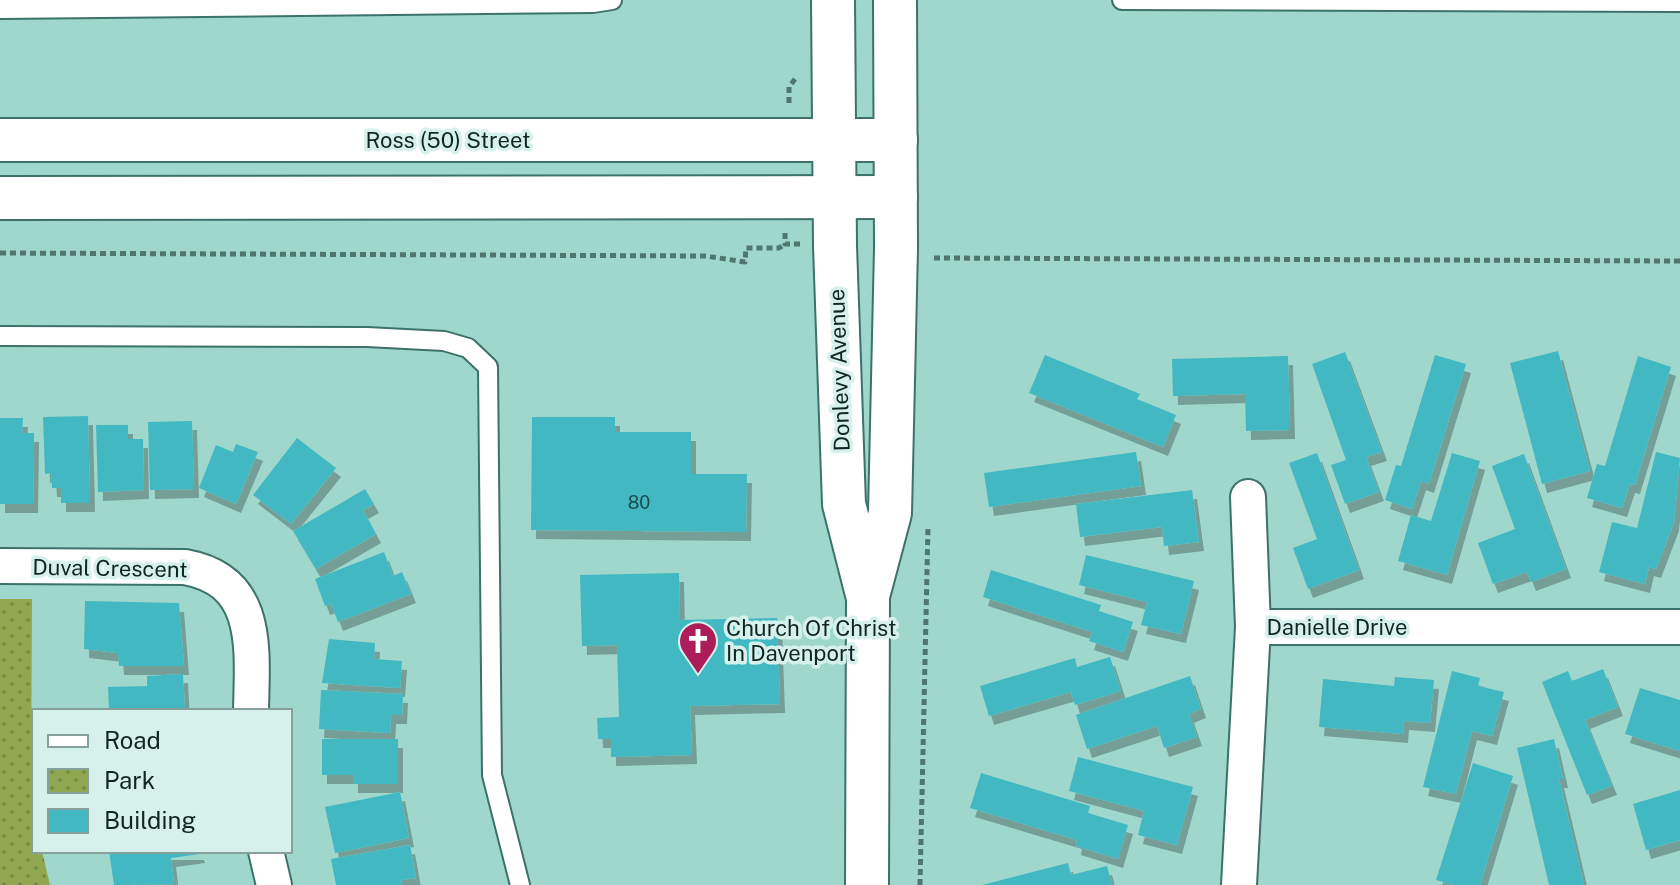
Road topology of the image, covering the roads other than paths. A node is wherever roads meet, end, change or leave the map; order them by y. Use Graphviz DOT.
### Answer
graph roads {
  1 [pos="612,0"];
  2 [pos="833,0"];
  3 [pos="895,0"];
  4 [pos="1122,0"];
  5 [pos="1508,1"];
  6 [pos="1680,2"];
  7 [pos="256,3"];
  8 [pos="0,9"];
  9 [pos="836,139"];
  10 [pos="0,140"];
  11 [pos="896,140"];
  12 [pos="896,197"];
  13 [pos="0,198"];
  14 [pos="836,198"];
  15 [pos="0,336"];
  16 [pos="1248,497"];
  17 [pos="0,566"];
  18 [pos="868,598"];
  19 [pos="1253,627"];
  20 [pos="1680,627"];
  21 [pos="251,709"];
  22 [pos="266,853"];
  23 [pos="274,885"];
  24 [pos="520,885"];
  25 [pos="867,885"];
  26 [pos="1239,885"];
  1 -- 7 [label="lane"];
  2 -- 9 [label="street, Donlevy Avenue"];
  3 -- 11 [label="street, Donlevy Avenue"];
  4 -- 5 [label="lane"];
  5 -- 6 [label="lane"];
  7 -- 8 [label="lane"];
  9 -- 10 [label="street, Ross (50) Street"];
  9 -- 11 [label="street, Ross (50) Street"];
  9 -- 14 [label="street, Donlevy Avenue"];
  11 -- 12 [label="street, Donlevy Avenue"];
  12 -- 14 [label="street"];
  12 -- 18 [label="street, Donlevy Avenue"];
  13 -- 14 [label="street"];
  14 -- 18 [label="street, Donlevy Avenue"];
  15 -- 24 [label="lane"];
  16 -- 19 [label="street"];
  17 -- 21 [label="street, Duval Crescent"];
  18 -- 25 [label="street, Donlevy Avenue"];
  19 -- 20 [label="street, Danielle Drive"];
  19 -- 26 [label="street, Danielle Drive"];
  22 -- 23 [label="street"];
}
